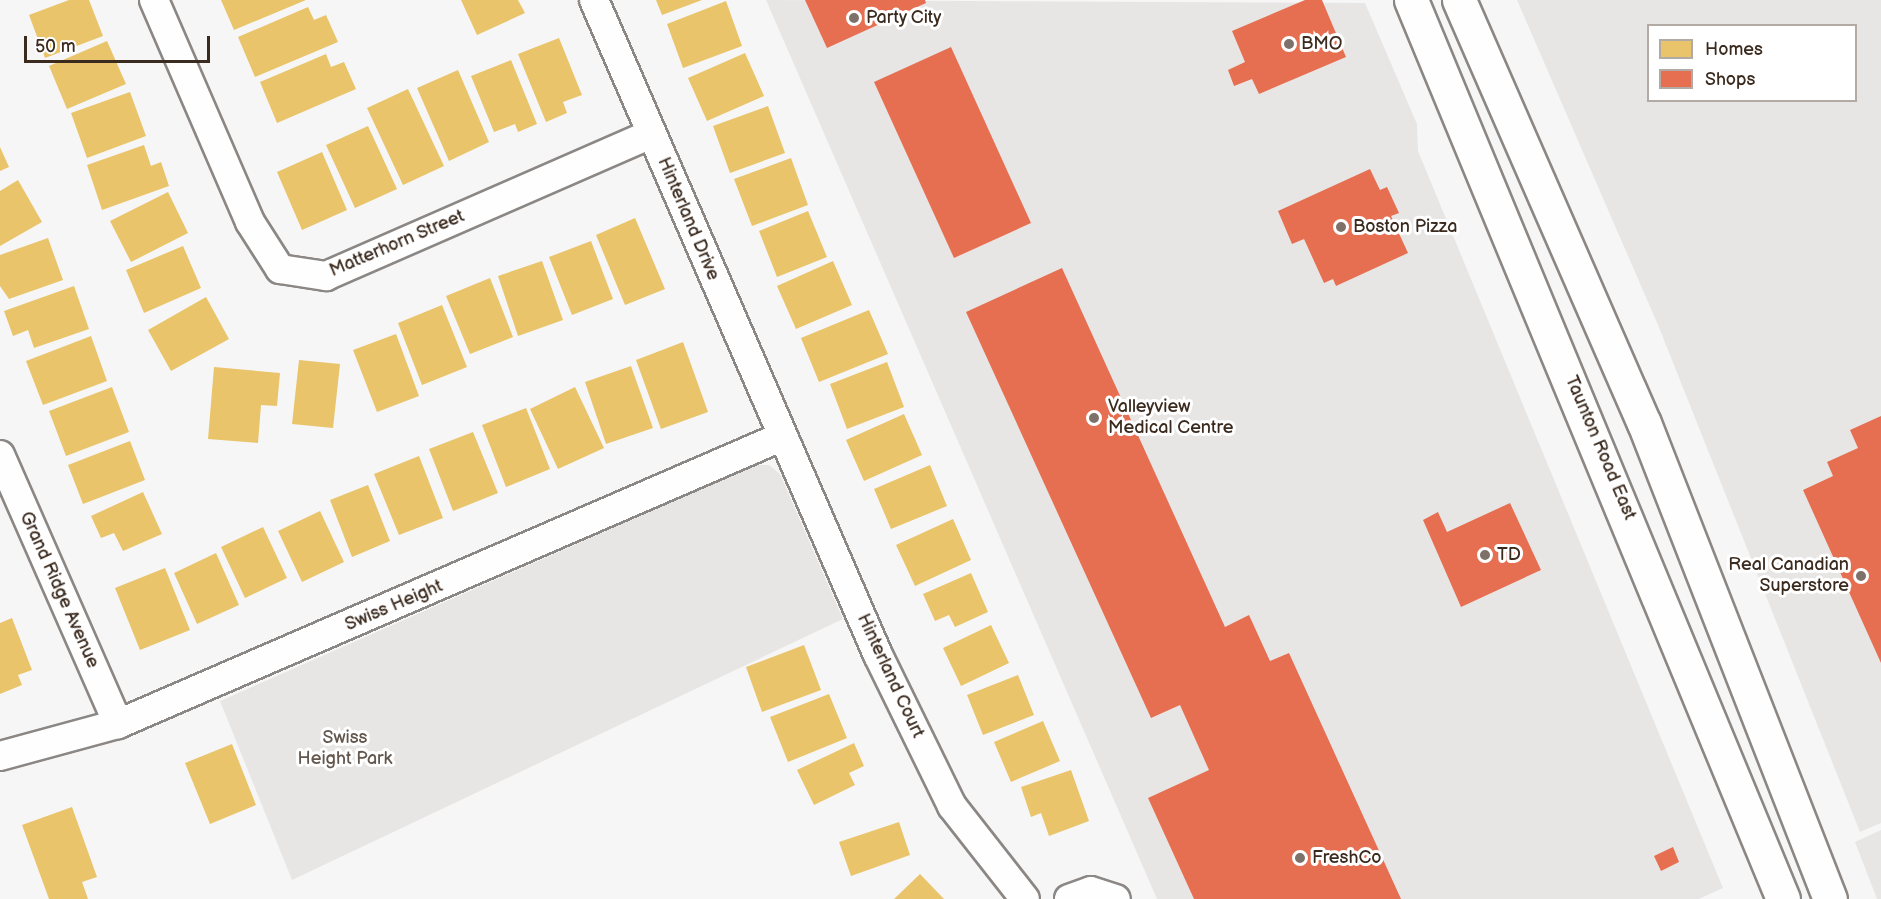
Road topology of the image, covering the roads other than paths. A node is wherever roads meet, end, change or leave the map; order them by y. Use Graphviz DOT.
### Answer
graph roads {
  1 [pos="154,0"];
  2 [pos="594,0"];
  3 [pos="1411,0"];
  4 [pos="1459,0"];
  5 [pos="651,134"];
  6 [pos="781,437"];
  7 [pos="0,455"];
  8 [pos="118,724"];
  9 [pos="0,756"];
  10 [pos="1025,899"];
  11 [pos="1069,899"];
  12 [pos="1116,899"];
  13 [pos="1783,899"];
  14 [pos="1830,899"];
  1 -- 5 [label="street, Matterhorn Street"];
  2 -- 5 [label="street, Hinterland Drive"];
  3 -- 13 [label="main road, Taunton Road East"];
  4 -- 14 [label="main road"];
  5 -- 6 [label="street, Hinterland Drive"];
  6 -- 8 [label="street, Swiss Height"];
  6 -- 10 [label="street, Hinterland Court"];
  7 -- 8 [label="street, Grand Ridge Avenue"];
  8 -- 9 [label="street, Swiss Height"];
  11 -- 12 [label="street"];
}
